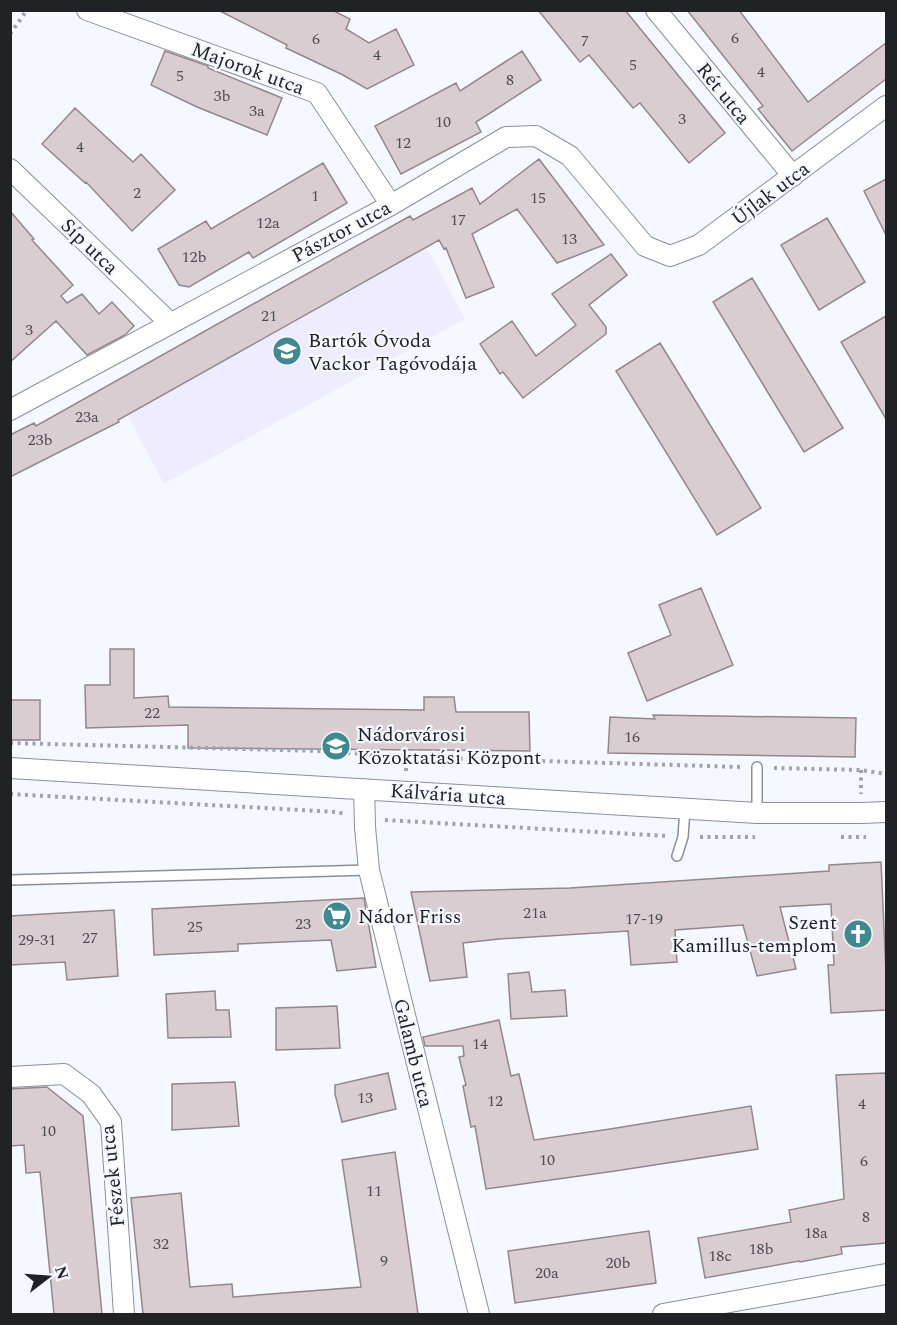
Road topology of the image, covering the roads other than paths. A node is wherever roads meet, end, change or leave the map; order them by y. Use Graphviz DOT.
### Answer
graph roads {
  1 [pos="87,10"];
  2 [pos="656,10"];
  3 [pos="886,106"];
  4 [pos="10,169"];
  5 [pos="793,176"];
  6 [pos="391,205"];
  7 [pos="645,246"];
  8 [pos="170,323"];
  9 [pos="10,410"];
  10 [pos="757,767"];
  11 [pos="10,768"];
  12 [pos="364,789"];
  13 [pos="685,809"];
  14 [pos="886,812"];
  15 [pos="757,813"];
  16 [pos="677,856"];
  17 [pos="369,870"];
  18 [pos="10,880"];
  19 [pos="10,1077"];
  20 [pos="886,1274"];
  21 [pos="124,1314"];
  22 [pos="479,1314"];
  23 [pos="663,1314"];
  1 -- 6 [label="street, Majorok utca"];
  2 -- 5 [label="street, Rét utca"];
  3 -- 5 [label="street, Újlak utca"];
  4 -- 8 [label="street, Síp utca"];
  5 -- 7 [label="street, Újlak utca"];
  6 -- 7 [label="street, Pásztor utca"];
  6 -- 8 [label="street, Pásztor utca"];
  8 -- 9 [label="street, Pásztor utca"];
  10 -- 15 [label="lane"];
  11 -- 12 [label="street, Kálvária utca"];
  12 -- 13 [label="street, Kálvária utca"];
  12 -- 17 [label="street, Galamb utca"];
  13 -- 15 [label="street, Kálvária utca"];
  13 -- 16 [label="lane"];
  14 -- 15 [label="street, Kálvária utca"];
  17 -- 18 [label="lane"];
  17 -- 22 [label="street, Galamb utca"];
  19 -- 21 [label="street, Fészek utca"];
  20 -- 23 [label="street"];
}
